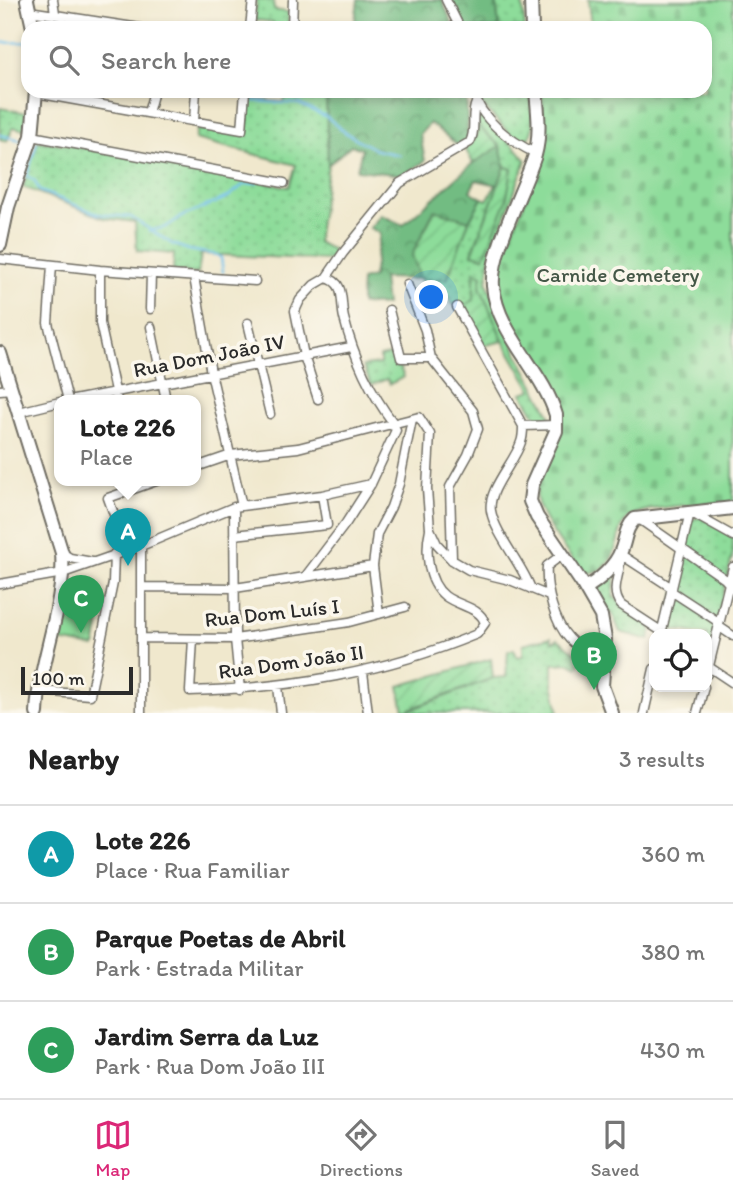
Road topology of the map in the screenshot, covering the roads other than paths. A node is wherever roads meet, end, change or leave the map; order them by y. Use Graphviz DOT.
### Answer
graph roads {
  1 [pos="53,0"];
  2 [pos="253,0"];
  3 [pos="293,0"];
  4 [pos="446,0"];
  5 [pos="531,0"];
  6 [pos="28,6"];
  7 [pos="55,13"];
  8 [pos="100,21"];
  9 [pos="251,21"];
  10 [pos="292,21"];
  11 [pos="456,21"];
  12 [pos="532,21"];
  13 [pos="35,98"];
  14 [pos="89,98"];
  15 [pos="152,98"];
  16 [pos="196,98"];
  17 [pos="244,98"];
  18 [pos="475,98"];
  19 [pos="537,98"];
  20 [pos="476,103"];
  21 [pos="148,113"];
  22 [pos="194,121"];
  23 [pos="32,136"];
  24 [pos="535,153"];
  25 [pos="284,183"];
  26 [pos="0,245"];
  27 [pos="0,259"];
  28 [pos="52,265"];
  29 [pos="100,270"];
  30 [pos="151,274"];
  31 [pos="194,277"];
  32 [pos="326,278"];
  33 [pos="255,281"];
  34 [pos="407,284"];
  35 [pos="457,307"];
  36 [pos="150,309"];
  37 [pos="389,310"];
  38 [pos="247,323"];
  39 [pos="151,327"];
  40 [pos="351,346"];
  41 [pos="0,354"];
  42 [pos="304,356"];
  43 [pos="431,358"];
  44 [pos="259,364"];
  45 [pos="211,373"];
  46 [pos="162,383"];
  47 [pos="6,390"];
  48 [pos="67,395"];
  49 [pos="116,395"];
  50 [pos="120,395"];
  51 [pos="165,395"];
  52 [pos="318,398"];
  53 [pos="54,403"];
  54 [pos="19,412"];
  55 [pos="270,414"];
  56 [pos="412,419"];
  57 [pos="394,424"];
  58 [pos="557,425"];
  59 [pos="523,426"];
  60 [pos="231,455"];
  61 [pos="201,465"];
  62 [pos="371,484"];
  63 [pos="142,486"];
  64 [pos="322,495"];
  65 [pos="238,506"];
  66 [pos="733,509"];
  67 [pos="690,512"];
  68 [pos="643,517"];
  69 [pos="430,529"];
  70 [pos="234,535"];
  71 [pos="733,536"];
  72 [pos="141,546"];
  73 [pos="127,550"];
  74 [pos="681,550"];
  75 [pos="62,553"];
  76 [pos="114,554"];
  77 [pos="563,554"];
  78 [pos="620,554"];
  79 [pos="452,560"];
  80 [pos="92,562"];
  81 [pos="373,566"];
  82 [pos="733,566"];
  83 [pos="63,572"];
  84 [pos="305,577"];
  85 [pos="0,584"];
  86 [pos="584,585"];
  87 [pos="731,586"];
  88 [pos="141,587"];
  89 [pos="236,588"];
  90 [pos="531,589"];
  91 [pos="671,589"];
  92 [pos="549,596"];
  93 [pos="405,607"];
  94 [pos="379,614"];
  95 [pos="719,626"];
  96 [pos="655,629"];
  97 [pos="662,629"];
  98 [pos="733,636"];
  99 [pos="141,638"];
  100 [pos="193,639"];
  101 [pos="235,639"];
  102 [pos="712,655"];
  103 [pos="602,660"];
  104 [pos="363,672"];
  105 [pos="712,673"];
  106 [pos="733,683"];
  107 [pos="278,686"];
  108 [pos="240,690"];
  109 [pos="40,691"];
  110 [pos="649,691"];
  111 [pos="703,692"];
  112 [pos="700,711"];
  113 [pos="37,713"];
  114 [pos="141,713"];
  115 [pos="281,713"];
  116 [pos="368,713"];
  117 [pos="612,713"];
  118 [pos="644,713"];
  1 -- 7 [label="street"];
  2 -- 9 [label="street"];
  3 -- 10 [label="street"];
  4 -- 11 [label="street"];
  5 -- 12 [label="street"];
  6 -- 7 [label="street"];
  7 -- 8 [label="street"];
  13 -- 23 [label="street"];
  14 -- 21 [label="street"];
  15 -- 21 [label="street"];
  16 -- 22 [label="street"];
  17 -- 22 [label="street"];
  18 -- 20 [label="street"];
  19 -- 24 [label="street"];
  20 -- 24 [label="street"];
  20 -- 32 [label="street"];
  21 -- 22 [label="street"];
  23 -- 25 [label="street"];
  23 -- 26 [label="street"];
  24 -- 58 [label="street"];
  27 -- 28 [label="street"];
  28 -- 29 [label="street"];
  28 -- 48 [label="street"];
  29 -- 30 [label="street"];
  29 -- 49 [label="street"];
  30 -- 31 [label="street"];
  30 -- 36 [label="street"];
  31 -- 33 [label="street"];
  31 -- 45 [label="street"];
  32 -- 40 [label="street"];
  32 -- 42 [label="street"];
  34 -- 43 [label="street"];
  35 -- 59 [label="street"];
  37 -- 43 [label="street"];
  38 -- 44 [label="street"];
  39 -- 46 [label="street"];
  40 -- 42 [label="street, Rua Dom João IV"];
  40 -- 57 [label="street"];
  41 -- 47 [label="street"];
  42 -- 44 [label="street, Rua Dom João IV"];
  42 -- 52 [label="street"];
  43 -- 79 [label="street"];
  44 -- 45 [label="street, Rua Dom João IV"];
  44 -- 55 [label="street"];
  45 -- 46 [label="street, Rua Dom João IV"];
  45 -- 60 [label="street"];
  46 -- 50 [label="street, Rua Dom João IV"];
  46 -- 51 [label="street"];
  47 -- 54 [label="street"];
  53 -- 54 [label="street"];
  54 -- 75 [label="street"];
  56 -- 57 [label="street"];
  56 -- 69 [label="street"];
  56 -- 81 [label="street"];
  57 -- 60 [label="street"];
  57 -- 62 [label="street"];
  58 -- 59 [label="street"];
  58 -- 77 [label="street"];
  59 -- 90 [label="street"];
  60 -- 61 [label="street"];
  60 -- 65 [label="street"];
  62 -- 64 [label="street"];
  62 -- 84 [label="street"];
  63 -- 73 [label="street"];
  64 -- 65 [label="street"];
  64 -- 70 [label="street"];
  65 -- 70 [label="street"];
  65 -- 72 [label="street"];
  66 -- 67 [label="street"];
  67 -- 68 [label="street"];
  67 -- 71 [label="street"];
  67 -- 74 [label="street"];
  68 -- 74 [label="street"];
  68 -- 78 [label="street"];
  69 -- 79 [label="street"];
  69 -- 104 [label="street, Rua Dom João II"];
  70 -- 89 [label="street"];
  72 -- 73 [label="street"];
  72 -- 88 [label="street"];
  73 -- 76 [label="street"];
  74 -- 87 [label="street"];
  74 -- 91 [label="street"];
  75 -- 80 [label="street"];
  75 -- 83 [label="street"];
  76 -- 80 [label="street"];
  76 -- 109 [label="street"];
  77 -- 86 [label="street"];
  77 -- 92 [label="street"];
  78 -- 86 [label="street"];
  78 -- 91 [label="street"];
  78 -- 96 [label="street"];
  79 -- 90 [label="street"];
  80 -- 83 [label="street"];
  81 -- 84 [label="street"];
  81 -- 94 [label="street"];
  82 -- 87 [label="street"];
  83 -- 85 [label="street"];
  83 -- 109 [label="street"];
  84 -- 89 [label="street"];
  86 -- 103 [label="street"];
  87 -- 95 [label="street"];
  88 -- 89 [label="street"];
  88 -- 99 [label="street"];
  89 -- 101 [label="street"];
  90 -- 92 [label="street"];
  91 -- 95 [label="street"];
  91 -- 97 [label="street"];
  92 -- 103 [label="street"];
  93 -- 94 [label="street, Rua Dom Luís I"];
  94 -- 101 [label="street, Rua Dom Luís I"];
  95 -- 98 [label="street"];
  95 -- 102 [label="street"];
  99 -- 100 [label="street, Rua Dom Luís I"];
  99 -- 114 [label="street"];
  100 -- 101 [label="street, Rua Dom Luís I"];
  100 -- 108 [label="street, Rua Dom João II"];
  101 -- 108 [label="street"];
  103 -- 117 [label="street"];
  104 -- 107 [label="street, Rua Dom João II"];
  104 -- 116 [label="street"];
  105 -- 106 [label="street"];
  107 -- 108 [label="street, Rua Dom João II"];
  107 -- 115 [label="street"];
  109 -- 113 [label="street"];
  110 -- 118 [label="street"];
  111 -- 112 [label="street"];
}
